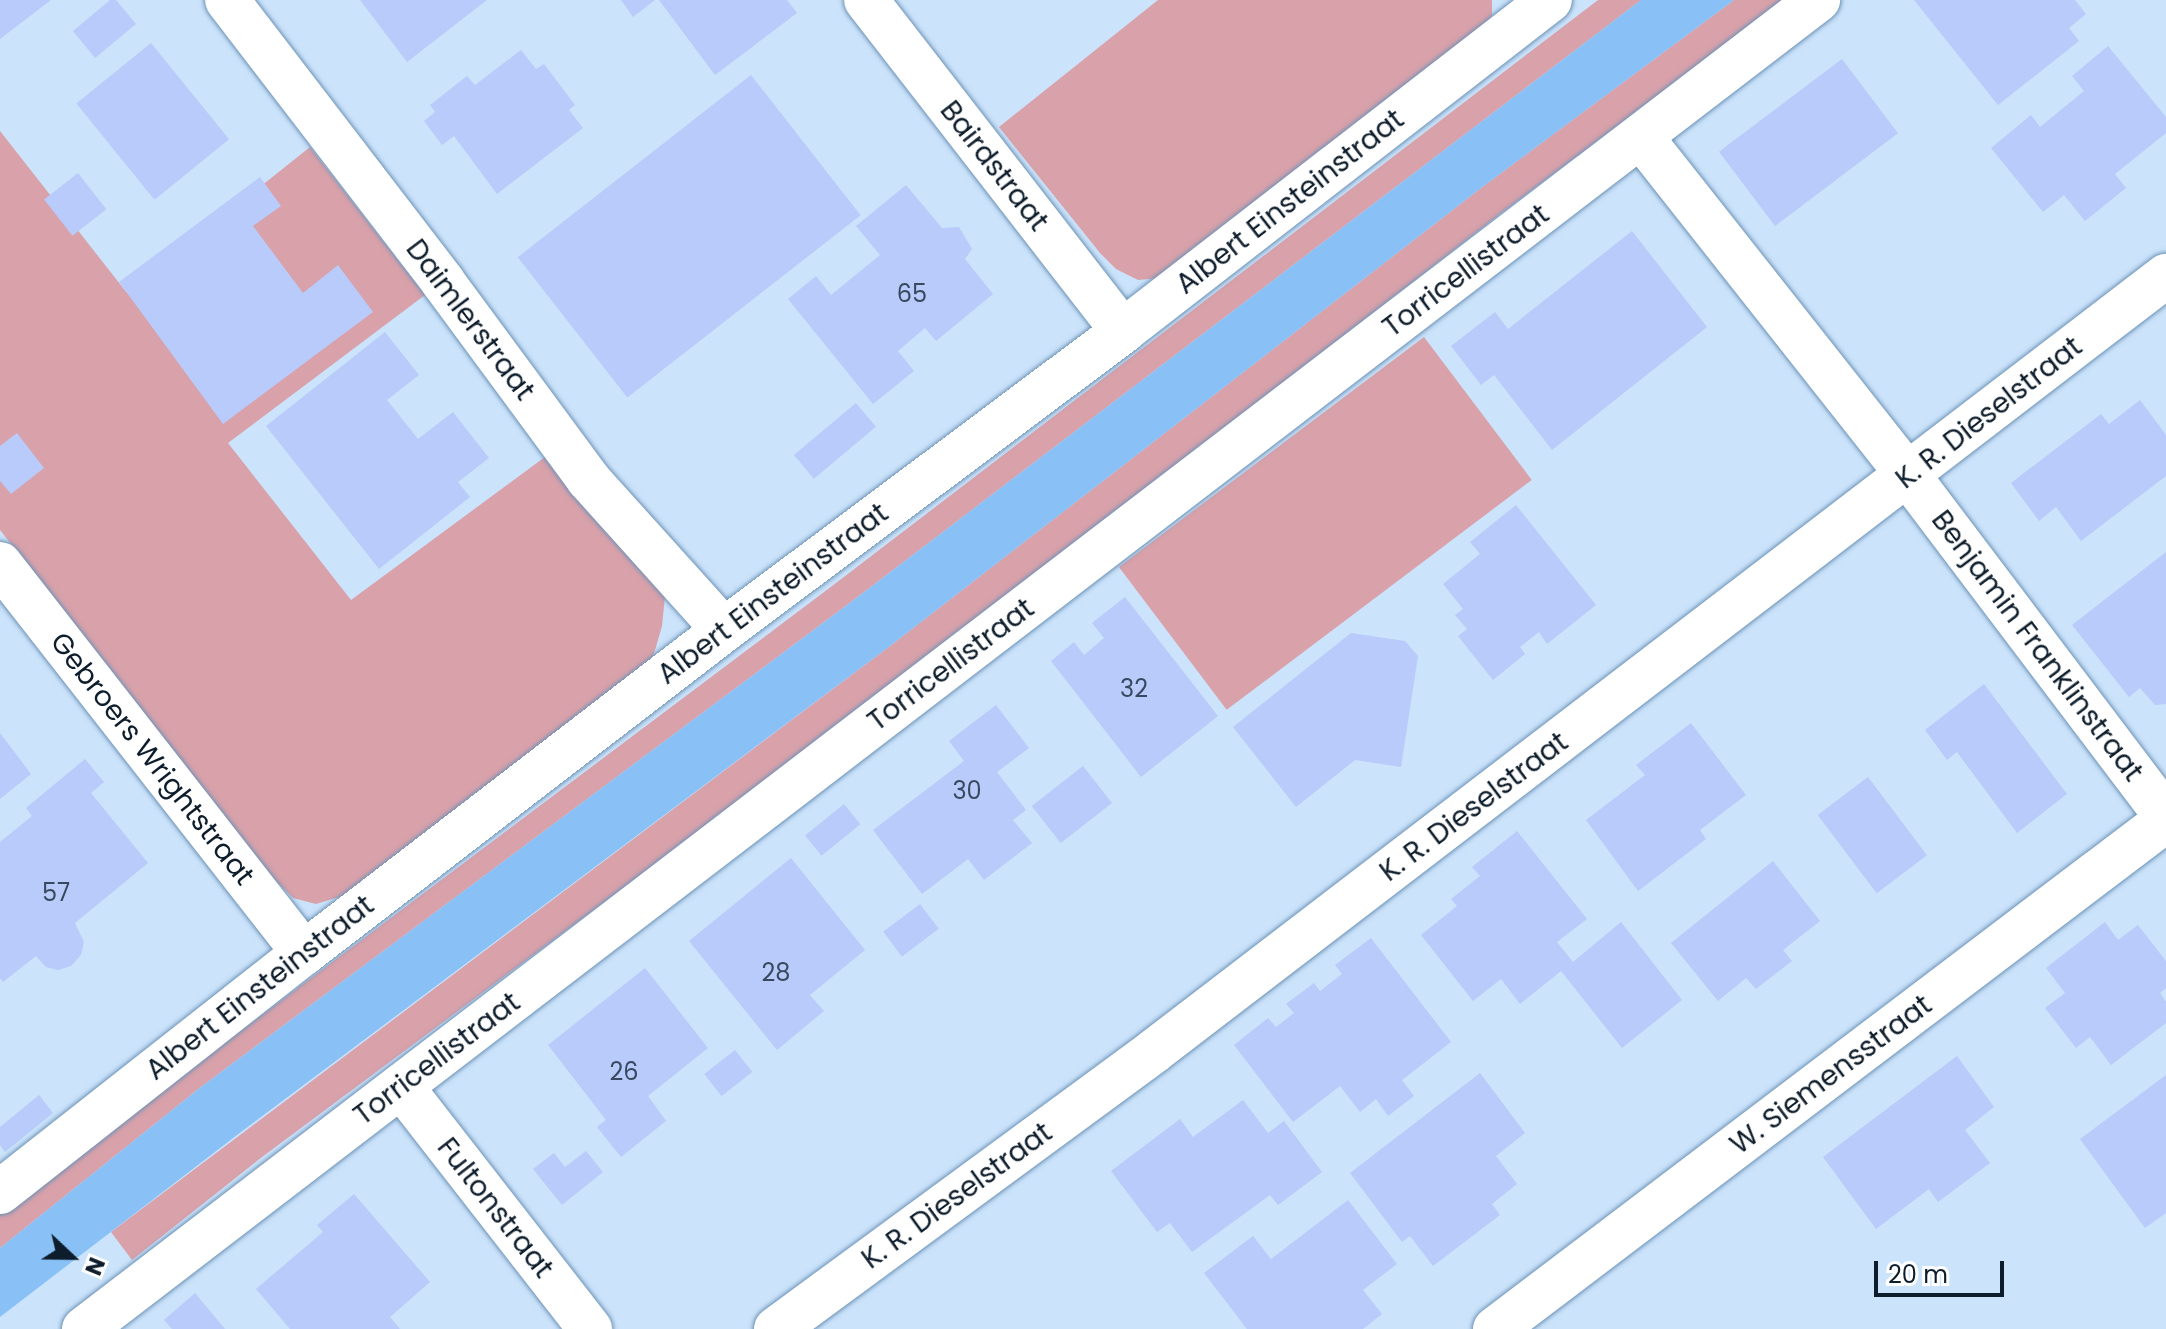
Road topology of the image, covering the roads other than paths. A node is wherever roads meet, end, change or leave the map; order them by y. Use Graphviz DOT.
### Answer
graph roads {
  1 [pos="227,0"];
  2 [pos="866,0"];
  3 [pos="1818,0"];
  4 [pos="1548,1"];
  5 [pos="1641,137"];
  6 [pos="2166,276"];
  7 [pos="1123,331"];
  8 [pos="1908,475"];
  9 [pos="0,564"];
  10 [pos="724,630"];
  11 [pos="2166,818"];
  12 [pos="304,953"];
  13 [pos="401,1086"];
  14 [pos="0,1192"];
  15 [pos="84,1329"];
  16 [pos="590,1329"];
  17 [pos="776,1329"];
  18 [pos="1495,1329"];
  1 -- 10 [label="street, Daimlerstraat"];
  2 -- 7 [label="street, Bairdstraat"];
  3 -- 5 [label="street, Torricellistraat"];
  4 -- 7 [label="street, Albert Einsteinstraat"];
  5 -- 8 [label="street, Benjamin Franklinstraat"];
  5 -- 13 [label="street, Torricellistraat"];
  6 -- 8 [label="street, K. R. Dieselstraat"];
  7 -- 10 [label="street, Albert Einsteinstraat"];
  8 -- 11 [label="street, Benjamin Franklinstraat"];
  8 -- 17 [label="street, K. R. Dieselstraat"];
  9 -- 12 [label="street, Gebroers Wrightstraat"];
  10 -- 12 [label="street, Albert Einsteinstraat"];
  11 -- 18 [label="street, W. Siemensstraat"];
  12 -- 14 [label="street, Albert Einsteinstraat"];
  13 -- 15 [label="street, Torricellistraat"];
  13 -- 16 [label="street, Fultonstraat"];
}
